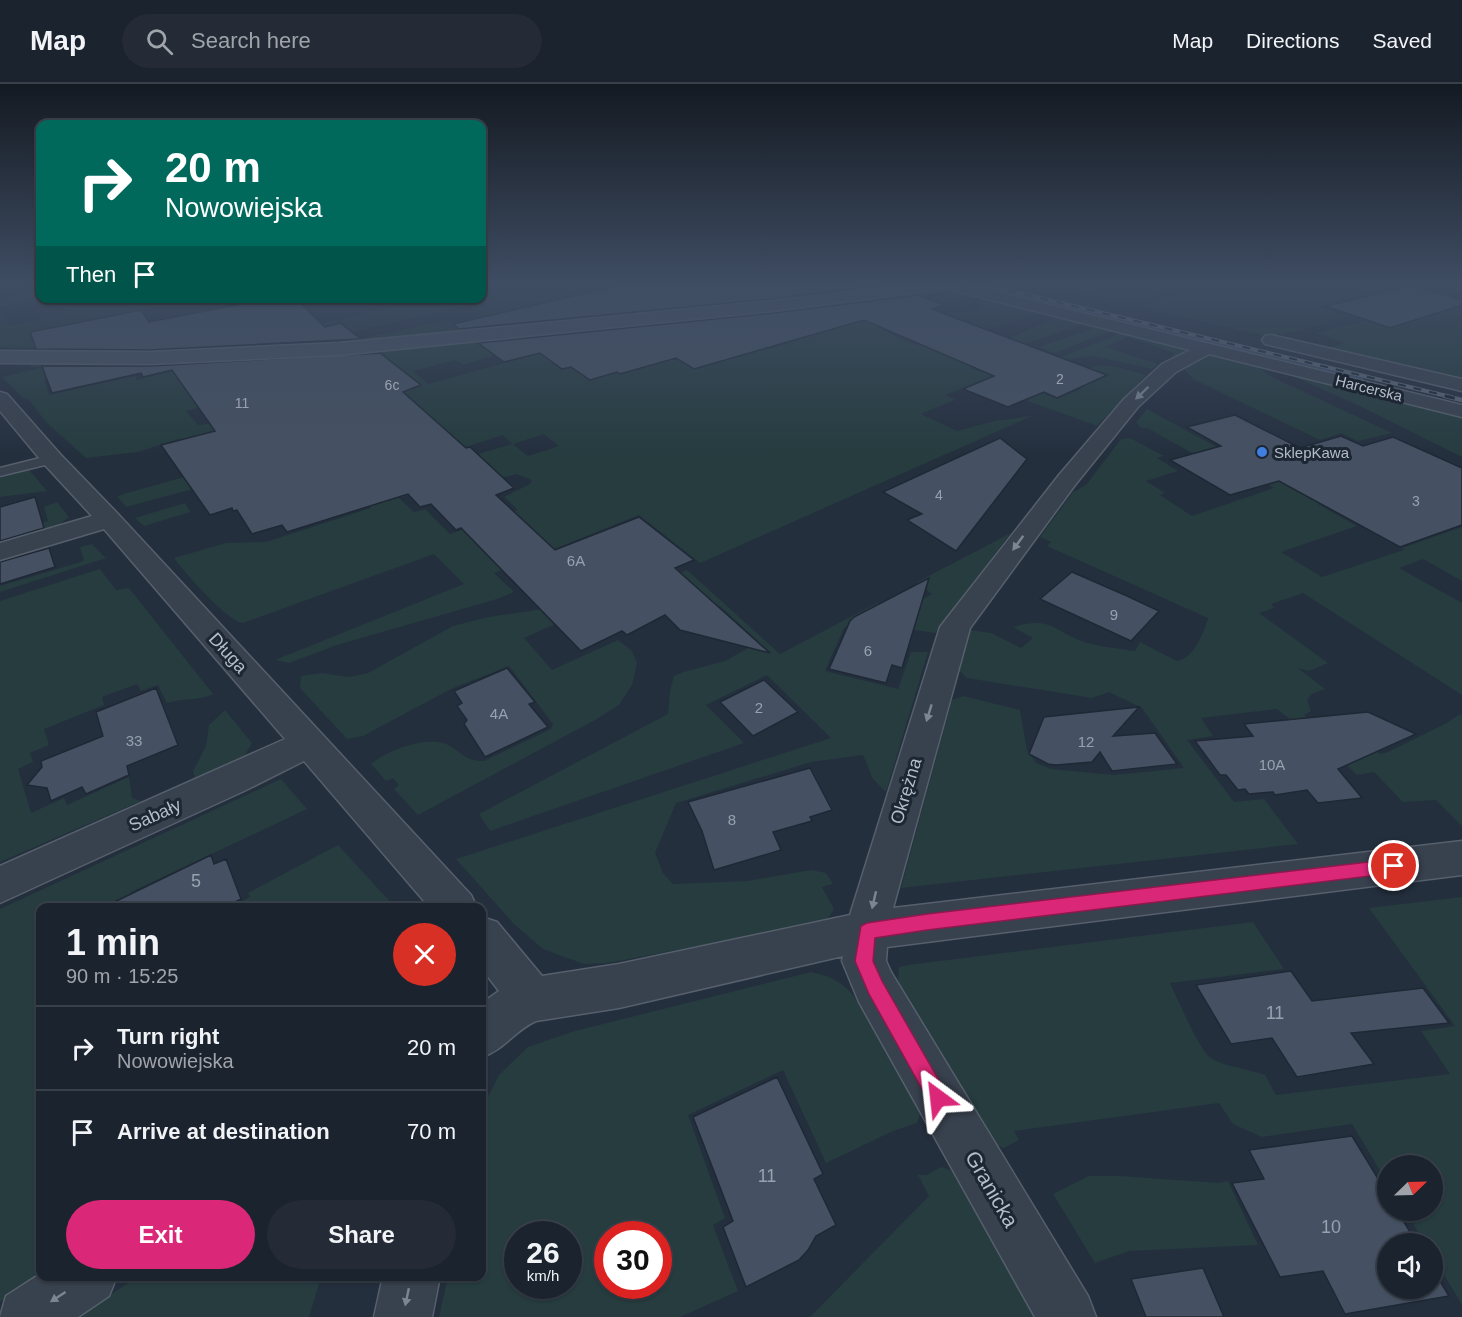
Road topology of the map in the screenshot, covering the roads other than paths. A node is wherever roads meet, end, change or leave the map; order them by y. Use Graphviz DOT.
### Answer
graph roads {
  1 [pos="424,341"];
  2 [pos="1176,341"];
  3 [pos="1271,341"];
  4 [pos="1206,348"];
  5 [pos="1,357"];
  6 [pos="1462,385"];
  7 [pos="2,405"];
  8 [pos="1462,411"];
  9 [pos="52,459"];
  10 [pos="0,472"];
  11 [pos="109,519"];
  12 [pos="0,552"];
  13 [pos="309,743"];
  14 [pos="1462,858"];
  15 [pos="0,885"];
  16 [pos="452,903"];
  17 [pos="867,931"];
  18 [pos="486,941"];
  19 [pos="533,999"];
  20 [pos="486,1030"];
  21 [pos="81,1281"];
  22 [pos="411,1281"];
  23 [pos="27,1317"];
  24 [pos="403,1317"];
  25 [pos="1067,1317"];
  1 -- 5 [label="street"];
  2 -- 4 [label="street, Harcerska"];
  3 -- 6 [label="street"];
  4 -- 8 [label="street, Harcerska"];
  4 -- 17 [label="street, Okrężna, one-way"];
  7 -- 9 [label="street, Długa"];
  9 -- 10 [label="lane"];
  9 -- 11 [label="street, Długa"];
  11 -- 12 [label="street"];
  11 -- 13 [label="street, Długa"];
  13 -- 15 [label="street, Sabały"];
  13 -- 16 [label="street, Długa"];
  14 -- 17 [label="street"];
  17 -- 19 [label="street"];
  17 -- 25 [label="street, Granicka"];
  18 -- 19 [label="street"];
  19 -- 20 [label="street"];
  21 -- 23 [label="street, one-way"];
  22 -- 24 [label="street, one-way"];
}
